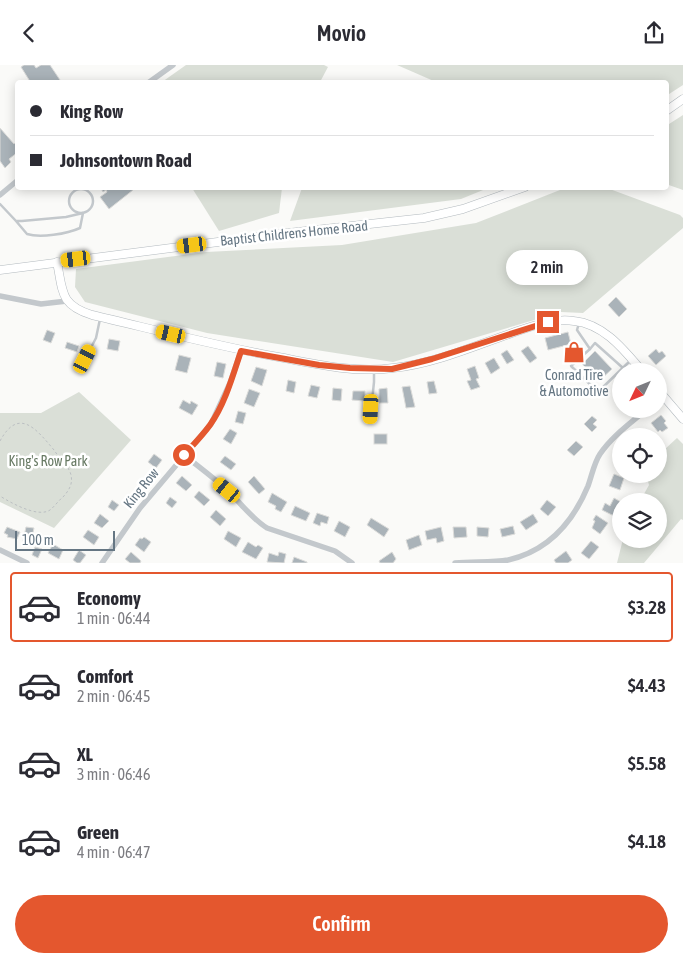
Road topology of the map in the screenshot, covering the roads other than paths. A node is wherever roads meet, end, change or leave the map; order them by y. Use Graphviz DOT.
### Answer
graph roads {
  1 [pos="173,65"];
  2 [pos="152,80"];
  3 [pos="683,99"];
  4 [pos="669,109"];
  5 [pos="15,182"];
  6 [pos="77,190"];
  7 [pos="86,190"];
  8 [pos="517,190"];
  9 [pos="0,195"];
  10 [pos="0,204"];
  11 [pos="83,213"];
  12 [pos="16,221"];
  13 [pos="57,262"];
  14 [pos="0,270"];
  15 [pos="0,296"];
  16 [pos="67,301"];
  17 [pos="100,317"];
  18 [pos="580,322"];
  19 [pos="590,349"];
  20 [pos="241,351"];
  21 [pos="85,359"];
  22 [pos="632,359"];
  23 [pos="618,363"];
  24 [pos="628,363"];
  25 [pos="635,363"];
  26 [pos="374,369"];
  27 [pos="612,378"];
  28 [pos="668,403"];
  29 [pos="637,418"];
  30 [pos="683,419"];
  31 [pos="370,420"];
  32 [pos="184,455"];
  33 [pos="0,550"];
  34 [pos="28,563"];
  35 [pos="102,563"];
  36 [pos="352,563"];
  37 [pos="455,563"];
  1 -- 2 [label="street"];
  3 -- 4 [label="street"];
  5 -- 9 [label="street"];
  6 -- 11 [label="lane"];
  7 -- 11 [label="lane"];
  8 -- 13 [label="street, Baptist Childrens Home Road"];
  10 -- 12 [label="lane"];
  11 -- 12 [label="lane"];
  11 -- 12 [label="lane"];
  13 -- 14 [label="street, Baptist Childrens Home Road"];
  13 -- 16 [label="street"];
  15 -- 16 [label="street"];
  16 -- 17 [label="street"];
  17 -- 20 [label="street"];
  17 -- 21 [label="lane"];
  18 -- 19 [label="lane"];
  18 -- 22 [label="street"];
  18 -- 26 [label="street"];
  19 -- 23 [label="lane"];
  19 -- 27 [label="lane"];
  20 -- 26 [label="street"];
  20 -- 32 [label="street, King Row"];
  22 -- 24 [label="lane"];
  22 -- 25 [label="street"];
  26 -- 31 [label="lane"];
  28 -- 30 [label="street"];
  29 -- 37 [label="street"];
  32 -- 35 [label="street, King Row"];
  32 -- 36 [label="street"];
  33 -- 34 [label="street"];
}
